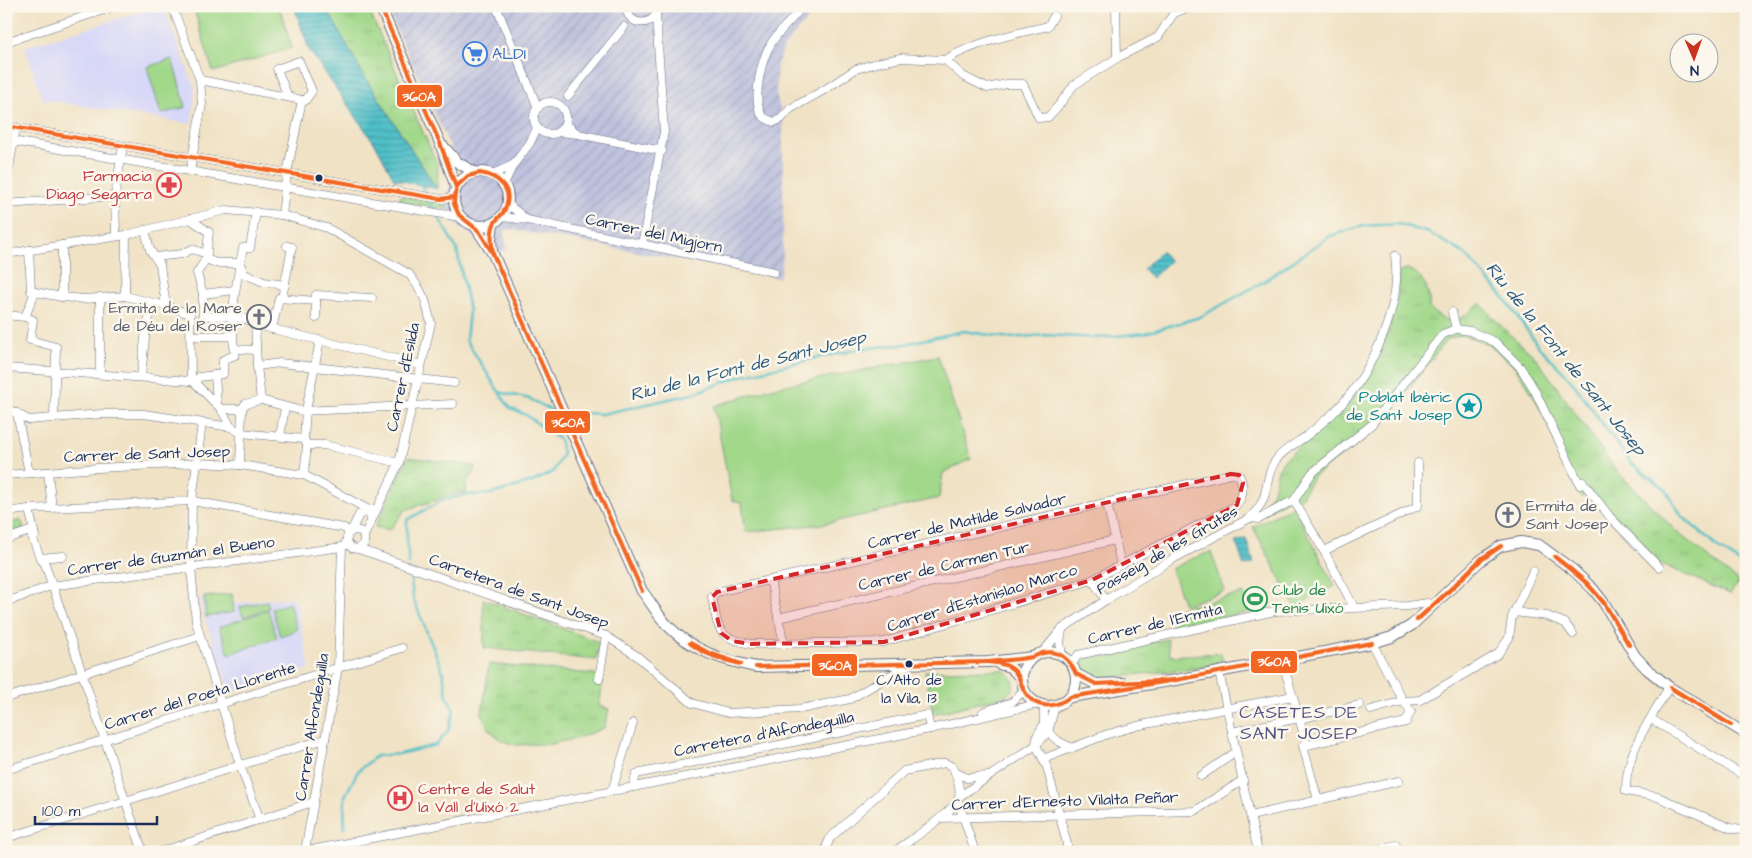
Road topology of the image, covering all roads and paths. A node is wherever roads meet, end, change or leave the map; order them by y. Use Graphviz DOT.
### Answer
graph roads {
  1 [pos="116,6"];
  2 [pos="172,6"];
  3 [pos="380,6"];
  4 [pos="496,6"];
  5 [pos="802,6"];
  6 [pos="1116,6"];
  7 [pos="1192,6"];
  8 [pos="658,9"];
  9 [pos="626,10"];
  10 [pos="1054,16"];
  11 [pos="634,21"];
  12 [pos="649,22"];
  13 [pos="624,28"];
  14 [pos="658,35"];
  15 [pos="6,42"];
  16 [pos="1117,58"];
  17 [pos="945,60"];
  18 [pos="200,80"];
  19 [pos="568,96"];
  20 [pos="288,97"];
  21 [pos="302,100"];
  22 [pos="555,103"];
  23 [pos="541,106"];
  24 [pos="564,110"];
  25 [pos="566,124"];
  26 [pos="6,126"];
  27 [pos="16,128"];
  28 [pos="537,128"];
  29 [pos="560,132"];
  30 [pos="545,134"];
  31 [pos="578,134"];
  32 [pos="10,140"];
  33 [pos="440,143"];
  34 [pos="530,143"];
  35 [pos="123,146"];
  36 [pos="662,151"];
  37 [pos="192,157"];
  38 [pos="121,159"];
  39 [pos="513,165"];
  40 [pos="190,170"];
  41 [pos="474,172"];
  42 [pos="287,173"];
  43 [pos="493,174"];
  44 [pos="504,184"];
  45 [pos="6,185"];
  46 [pos="285,186"];
  47 [pos="455,192"];
  48 [pos="115,196"];
  49 [pos="6,204"];
  50 [pos="508,204"];
  51 [pos="256,212"];
  52 [pos="282,215"];
  53 [pos="455,215"];
  54 [pos="502,217"];
  55 [pos="190,219"];
  56 [pos="527,220"];
  57 [pos="492,224"];
  58 [pos="475,226"];
  59 [pos="145,230"];
  60 [pos="126,235"];
  61 [pos="116,236"];
  62 [pos="642,244"];
  63 [pos="62,245"];
  64 [pos="287,246"];
  65 [pos="28,250"];
  66 [pos="6,254"];
  67 [pos="493,254"];
  68 [pos="207,256"];
  69 [pos="1395,256"];
  70 [pos="155,257"];
  71 [pos="240,263"];
  72 [pos="774,272"];
  73 [pos="285,284"];
  74 [pos="234,290"];
  75 [pos="33,291"];
  76 [pos="203,294"];
  77 [pos="125,296"];
  78 [pos="100,297"];
  79 [pos="62,298"];
  80 [pos="282,298"];
  81 [pos="316,298"];
  82 [pos="372,298"];
  83 [pos="154,303"];
  84 [pos="166,306"];
  85 [pos="1452,312"];
  86 [pos="6,315"];
  87 [pos="25,317"];
  88 [pos="232,317"];
  89 [pos="316,318"];
  90 [pos="255,321"];
  91 [pos="1456,328"];
  92 [pos="272,329"];
  93 [pos="191,336"];
  94 [pos="232,336"];
  95 [pos="320,340"];
  96 [pos="234,350"];
  97 [pos="256,350"];
  98 [pos="257,366"];
  99 [pos="421,366"];
  100 [pos="314,367"];
  101 [pos="6,368"];
  102 [pos="55,372"];
  103 [pos="100,374"];
  104 [pos="219,374"];
  105 [pos="141,377"];
  106 [pos="418,379"];
  107 [pos="193,382"];
  108 [pos="454,383"];
  109 [pos="261,400"];
  110 [pos="453,404"];
  111 [pos="412,406"];
  112 [pos="219,407"];
  113 [pos="285,407"];
  114 [pos="7,408"];
  115 [pos="242,409"];
  116 [pos="306,410"];
  117 [pos="17,413"];
  118 [pos="54,418"];
  119 [pos="202,423"];
  120 [pos="231,427"];
  121 [pos="241,433"];
  122 [pos="280,436"];
  123 [pos="305,442"];
  124 [pos="399,462"];
  125 [pos="197,463"];
  126 [pos="1418,463"];
  127 [pos="240,465"];
  128 [pos="48,472"];
  129 [pos="29,473"];
  130 [pos="6,475"];
  131 [pos="304,475"];
  132 [pos="192,501"];
  133 [pos="1293,502"];
  134 [pos="1107,503"];
  135 [pos="1237,505"];
  136 [pos="378,506"];
  137 [pos="52,508"];
  138 [pos="28,509"];
  139 [pos="369,510"];
  140 [pos="6,512"];
  141 [pos="1250,518"];
  142 [pos="371,521"];
  143 [pos="350,531"];
  144 [pos="364,536"];
  145 [pos="6,539"];
  146 [pos="1115,540"];
  147 [pos="345,546"];
  148 [pos="358,549"];
  149 [pos="1324,551"];
  150 [pos="64,556"];
  151 [pos="40,558"];
  152 [pos="1121,565"];
  153 [pos="191,567"];
  154 [pos="1659,567"];
  155 [pos="1532,571"];
  156 [pos="770,580"];
  157 [pos="1092,580"];
  158 [pos="51,586"];
  159 [pos="1106,600"];
  160 [pos="6,602"];
  161 [pos="1427,602"];
  162 [pos="1354,607"];
  163 [pos="1514,612"];
  164 [pos="778,618"];
  165 [pos="1062,629"];
  166 [pos="721,633"];
  167 [pos="1573,634"];
  168 [pos="200,636"];
  169 [pos="606,636"];
  170 [pos="1372,643"];
  171 [pos="784,644"];
  172 [pos="402,648"];
  173 [pos="1037,655"];
  174 [pos="1062,655"];
  175 [pos="1282,660"];
  176 [pos="988,662"];
  177 [pos="910,664"];
  178 [pos="338,667"];
  179 [pos="1074,669"];
  180 [pos="1219,672"];
  181 [pos="82,674"];
  182 [pos="599,679"];
  183 [pos="1176,680"];
  184 [pos="1023,684"];
  185 [pos="1669,687"];
  186 [pos="1293,696"];
  187 [pos="6,698"];
  188 [pos="1070,698"];
  189 [pos="1403,701"];
  190 [pos="221,704"];
  191 [pos="1041,705"];
  192 [pos="1360,705"];
  193 [pos="1055,706"];
  194 [pos="1227,709"];
  195 [pos="1372,710"];
  196 [pos="1299,718"];
  197 [pos="1650,719"];
  198 [pos="958,721"];
  199 [pos="633,723"];
  200 [pos="930,729"];
  201 [pos="1048,732"];
  202 [pos="1232,732"];
  203 [pos="1746,734"];
  204 [pos="104,739"];
  205 [pos="325,739"];
  206 [pos="1036,745"];
  207 [pos="1305,745"];
  208 [pos="1072,748"];
  209 [pos="1236,752"];
  210 [pos="1043,759"];
  211 [pos="240,765"];
  212 [pos="6,770"];
  213 [pos="955,772"];
  214 [pos="989,776"];
  215 [pos="1201,776"];
  216 [pos="1746,777"];
  217 [pos="1243,780"];
  218 [pos="1398,781"];
  219 [pos="633,787"];
  220 [pos="612,791"];
  221 [pos="959,798"];
  222 [pos="1318,800"];
  223 [pos="126,802"];
  224 [pos="313,802"];
  225 [pos="1060,815"];
  226 [pos="1250,816"];
  227 [pos="940,818"];
  228 [pos="964,818"];
  229 [pos="260,820"];
  230 [pos="1746,831"];
  231 [pos="6,838"];
  232 [pos="1396,844"];
  233 [pos="318,850"];
  234 [pos="827,850"];
  235 [pos="303,851"];
  236 [pos="143,852"];
  237 [pos="160,852"];
  238 [pos="894,852"];
  239 [pos="975,852"];
  240 [pos="1067,852"];
  241 [pos="1258,852"];
  242 [pos="1368,852"];
  1 -- 15 [label="street"];
  2 -- 18 [label="street"];
  3 -- 33 [label="main road"];
  4 -- 23 [label="street"];
  5 -- 17 [label="street"];
  6 -- 16 [label="street"];
  7 -- 16 [label="street"];
  8 -- 12 [label="street"];
  8 -- 14 [label="street"];
  9 -- 11 [label="street"];
  9 -- 13 [label="street"];
  10 -- 17 [label="street"];
  11 -- 12 [label="street"];
  11 -- 13 [label="street"];
  12 -- 14 [label="street"];
  13 -- 19 [label="street"];
  14 -- 36 [label="street"];
  16 -- 17 [label="street"];
  18 -- 20 [label="street"];
  18 -- 37 [label="street"];
  19 -- 22 [label="street"];
  19 -- 24 [label="street"];
  20 -- 21 [label="street"];
  20 -- 21 [label="street"];
  21 -- 42 [label="street"];
  22 -- 23 [label="street"];
  22 -- 24 [label="street"];
  23 -- 28 [label="street"];
  24 -- 25 [label="street"];
  25 -- 29 [label="street"];
  25 -- 31 [label="street"];
  26 -- 27 [label="street"];
  27 -- 32 [label="street"];
  27 -- 35 [label="street"];
  28 -- 30 [label="street"];
  28 -- 34 [label="street"];
  29 -- 30 [label="street"];
  29 -- 31 [label="street"];
  30 -- 34 [label="street"];
  31 -- 36 [label="street"];
  32 -- 38 [label="street"];
  32 -- 45 [label="street"];
  33 -- 41 [label="main road"];
  33 -- 47 [label="main road"];
  34 -- 39 [label="street"];
  35 -- 37 [label="street"];
  35 -- 38 [label="street"];
  36 -- 62 [label="street"];
  37 -- 40 [label="street"];
  37 -- 42 [label="street"];
  38 -- 40 [label="street"];
  38 -- 48 [label="street"];
  39 -- 43 [label="street"];
  39 -- 44 [label="street"];
  40 -- 46 [label="street"];
  41 -- 43 [label="main road"];
  41 -- 47 [label="main road"];
  42 -- 46 [label="street"];
  42 -- 47 [label="street"];
  43 -- 44 [label="main road"];
  44 -- 50 [label="main road"];
  46 -- 52 [label="street"];
  46 -- 53 [label="street"];
  47 -- 53 [label="main road"];
  48 -- 49 [label="street"];
  48 -- 61 [label="street"];
  50 -- 54 [label="main road"];
  50 -- 56 [label="street, Carrer del Migjorn"];
  51 -- 52 [label="street, Carrer d'Eslida"];
  51 -- 55 [label="street, Carrer d'Eslida"];
  51 -- 71 [label="street"];
  52 -- 99 [label="street, Carrer d'Eslida"];
  53 -- 58 [label="main road"];
  54 -- 56 [label="street, Carrer del Migjorn"];
  54 -- 57 [label="main road"];
  55 -- 59 [label="street, Carrer d'Eslida"];
  55 -- 68 [label="street"];
  56 -- 62 [label="street, Carrer del Migjorn"];
  57 -- 58 [label="main road"];
  57 -- 67 [label="main road"];
  58 -- 67 [label="main road"];
  59 -- 60 [label="street, Carrer d'Eslida"];
  59 -- 70 [label="street"];
  60 -- 61 [label="street, Carrer d'Eslida"];
  60 -- 77 [label="street"];
  61 -- 63 [label="street, Carrer d'Eslida"];
  62 -- 72 [label="street, Carrer del Migjorn"];
  63 -- 65 [label="street, Carrer d'Eslida"];
  63 -- 79 [label="street"];
  64 -- 73 [label="street"];
  65 -- 66 [label="street, Carrer d'Eslida"];
  65 -- 75 [label="street"];
  67 -- 177 [label="main road"];
  68 -- 70 [label="street"];
  68 -- 71 [label="street"];
  68 -- 76 [label="street"];
  69 -- 141 [label="street, Passeig de les Grutes"];
  70 -- 84 [label="street"];
  71 -- 73 [label="street"];
  71 -- 74 [label="street"];
  73 -- 80 [label="street"];
  74 -- 76 [label="street"];
  74 -- 88 [label="street"];
  75 -- 79 [label="street"];
  75 -- 87 [label="street"];
  76 -- 88 [label="street"];
  77 -- 78 [label="street"];
  77 -- 83 [label="street"];
  78 -- 79 [label="street"];
  78 -- 103 [label="street"];
  80 -- 81 [label="street"];
  80 -- 92 [label="street"];
  81 -- 82 [label="street"];
  81 -- 89 [label="street"];
  83 -- 84 [label="street"];
  83 -- 105 [label="street"];
  84 -- 93 [label="street"];
  85 -- 91 [label="street"];
  86 -- 87 [label="street"];
  87 -- 102 [label="street"];
  88 -- 90 [label="street"];
  88 -- 94 [label="street"];
  90 -- 92 [label="street"];
  90 -- 97 [label="street"];
  91 -- 133 [label="street"];
  91 -- 154 [label="street"];
  92 -- 95 [label="street"];
  93 -- 94 [label="street"];
  93 -- 107 [label="street"];
  94 -- 96 [label="street"];
  95 -- 99 [label="street"];
  95 -- 100 [label="street"];
  96 -- 97 [label="street"];
  96 -- 104 [label="street"];
  97 -- 98 [label="street"];
  98 -- 100 [label="street"];
  98 -- 109 [label="street"];
  99 -- 106 [label="street, Carrer d'Eslida"];
  100 -- 106 [label="street"];
  100 -- 116 [label="street"];
  101 -- 102 [label="street"];
  102 -- 103 [label="street"];
  102 -- 118 [label="street"];
  103 -- 105 [label="street"];
  104 -- 107 [label="street"];
  104 -- 112 [label="street"];
  105 -- 107 [label="street"];
  106 -- 108 [label="street"];
  106 -- 111 [label="street, Carrer d'Eslida"];
  107 -- 112 [label="street"];
  109 -- 113 [label="street"];
  109 -- 115 [label="street"];
  110 -- 111 [label="street"];
  111 -- 116 [label="street"];
  111 -- 124 [label="street, Carrer d'Eslida"];
  112 -- 115 [label="street"];
  112 -- 120 [label="street"];
  113 -- 116 [label="street"];
  113 -- 122 [label="street"];
  114 -- 117 [label="street"];
  115 -- 121 [label="street"];
  116 -- 123 [label="street"];
  117 -- 118 [label="street"];
  117 -- 129 [label="street"];
  118 -- 119 [label="street"];
  119 -- 120 [label="street"];
  119 -- 125 [label="street"];
  120 -- 121 [label="street"];
  121 -- 122 [label="street"];
  121 -- 127 [label="street"];
  122 -- 123 [label="street"];
  123 -- 124 [label="street"];
  123 -- 131 [label="street"];
  124 -- 136 [label="street, Carrer d'Eslida"];
  125 -- 127 [label="street, Carrer de Sant Josep"];
  125 -- 128 [label="street, Carrer de Sant Josep"];
  125 -- 132 [label="street"];
  126 -- 149 [label="street"];
  127 -- 131 [label="street, Carrer de Sant Josep"];
  128 -- 129 [label="street, Carrer de Sant Josep"];
  128 -- 137 [label="street"];
  129 -- 130 [label="street, Carrer de Sant Josep"];
  131 -- 139 [label="street, Carrer de Sant Josep"];
  132 -- 137 [label="street"];
  132 -- 143 [label="street"];
  132 -- 153 [label="street"];
  133 -- 141 [label="street"];
  133 -- 149 [label="street"];
  134 -- 135 [label="street, Carrer de Matilde Salvador"];
  134 -- 146 [label="street"];
  134 -- 156 [label="street, Carrer de Matilde Salvador"];
  135 -- 152 [label="street, Carrer d'Estanislao Marco"];
  136 -- 139 [label="street"];
  136 -- 142 [label="street, Carrer d'Eslida"];
  137 -- 138 [label="street"];
  138 -- 140 [label="street"];
  138 -- 151 [label="street"];
  139 -- 142 [label="street"];
  139 -- 143 [label="street"];
  141 -- 159 [label="street, Passeig de les Grutes"];
  142 -- 144 [label="street, Carrer d'Eslida"];
  143 -- 144 [label="street"];
  143 -- 147 [label="street"];
  144 -- 148 [label="street"];
  145 -- 151 [label="street"];
  146 -- 152 [label="street"];
  146 -- 164 [label="street, Carrer de Carmen Tur"];
  147 -- 148 [label="street"];
  147 -- 153 [label="street, Carrer de Guzmán el Bueno"];
  147 -- 178 [label="street, Carrer Alfondeguilla"];
  148 -- 169 [label="street, Carretera de Sant Josep"];
  149 -- 162 [label="street"];
  150 -- 151 [label="street"];
  151 -- 158 [label="street"];
  152 -- 157 [label="street, Carrer d'Estanislao Marco"];
  153 -- 158 [label="street, Carrer de Guzmán el Bueno"];
  153 -- 168 [label="street"];
  155 -- 163 [label="street"];
  156 -- 164 [label="street"];
  156 -- 166 [label="street, Carrer de Matilde Salvador"];
  157 -- 159 [label="street"];
  157 -- 171 [label="street, Carrer d'Estanislao Marco"];
  158 -- 160 [label="street, Carrer de Guzmán el Bueno"];
  158 -- 181 [label="street"];
  159 -- 165 [label="street, Passeig de les Grutes"];
  161 -- 162 [label="street, Carrer de l'Ermita"];
  162 -- 179 [label="street, Carrer de l'Ermita"];
  163 -- 167 [label="street"];
  163 -- 189 [label="street"];
  164 -- 171 [label="street"];
  165 -- 173 [label="street, Passeig de les Grutes"];
  165 -- 174 [label="street"];
  166 -- 171 [label="street, Carrer d'Estanislao Marco"];
  168 -- 181 [label="street"];
  168 -- 190 [label="street"];
  169 -- 177 [label="street, Carretera de Sant Josep"];
  169 -- 182 [label="street"];
  170 -- 175 [label="main road"];
  170 -- 185 [label="main road"];
  170 -- 189 [label="street"];
  172 -- 178 [label="street, Carrer del Poeta Llorente"];
  173 -- 174 [label="main road"];
  173 -- 176 [label="main road"];
  173 -- 184 [label="main road"];
  174 -- 179 [label="main road"];
  175 -- 180 [label="main road"];
  175 -- 186 [label="street"];
  176 -- 177 [label="main road"];
  176 -- 184 [label="main road"];
  178 -- 190 [label="street, Carrer del Poeta Llorente"];
  178 -- 205 [label="street, Carrer Alfondeguilla"];
  179 -- 183 [label="main road"];
  179 -- 188 [label="main road"];
  180 -- 183 [label="main road"];
  180 -- 194 [label="street"];
  181 -- 187 [label="street"];
  181 -- 204 [label="street"];
  183 -- 188 [label="main road"];
  184 -- 191 [label="main road"];
  184 -- 198 [label="street, Carretera d'Alfondeguilla"];
  185 -- 197 [label="street"];
  185 -- 203 [label="main road"];
  186 -- 194 [label="street"];
  186 -- 196 [label="street"];
  188 -- 193 [label="main road"];
  189 -- 195 [label="street"];
  189 -- 207 [label="street"];
  190 -- 204 [label="street, Carrer del Poeta Llorente"];
  190 -- 211 [label="street"];
  191 -- 193 [label="main road"];
  191 -- 198 [label="street, Carretera d'Alfondeguilla"];
  191 -- 206 [label="street"];
  192 -- 196 [label="street"];
  193 -- 201 [label="street"];
  194 -- 202 [label="street"];
  194 -- 208 [label="street"];
  196 -- 202 [label="street"];
  196 -- 207 [label="street"];
  197 -- 216 [label="street"];
  197 -- 230 [label="street"];
  198 -- 200 [label="street, Carretera d'Alfondeguilla"];
  199 -- 220 [label="street"];
  200 -- 219 [label="street, Carretera d'Alfondeguilla"];
  200 -- 219 [label="street, Carretera d'Alfondeguilla"];
  201 -- 206 [label="street, Carrer d'Ernesto Vilalta Peñar"];
  201 -- 208 [label="street"];
  202 -- 209 [label="street"];
  204 -- 212 [label="street, Carrer del Poeta Llorente"];
  204 -- 223 [label="street"];
  205 -- 211 [label="street"];
  205 -- 224 [label="street, Carrer Alfondeguilla"];
  206 -- 210 [label="street"];
  206 -- 214 [label="street, Carrer d'Ernesto Vilalta Peñar"];
  207 -- 222 [label="street"];
  208 -- 210 [label="street"];
  209 -- 215 [label="street"];
  209 -- 217 [label="street"];
  210 -- 225 [label="street"];
  211 -- 223 [label="street"];
  211 -- 229 [label="street"];
  213 -- 214 [label="street"];
  213 -- 221 [label="street"];
  213 -- 234 [label="street"];
  214 -- 221 [label="street, Carrer d'Ernesto Vilalta Peñar"];
  217 -- 225 [label="street, Carrer d'Ernesto Vilalta Peñar"];
  217 -- 226 [label="street"];
  218 -- 222 [label="street"];
  219 -- 220 [label="street, Carretera d'Alfondeguilla"];
  220 -- 233 [label="street, Carretera d'Alfondeguilla"];
  221 -- 227 [label="street, Carrer d'Ernesto Vilalta Peñar"];
  221 -- 228 [label="street"];
  222 -- 226 [label="street"];
  223 -- 231 [label="street"];
  223 -- 236 [label="street"];
  224 -- 229 [label="street"];
  224 -- 235 [label="street, Carrer Alfondeguilla"];
  225 -- 228 [label="street, Carrer d'Ernesto Vilalta Peñar"];
  225 -- 240 [label="street"];
  226 -- 241 [label="street"];
  227 -- 228 [label="street, Carrer d'Ernesto Vilalta Peñar"];
  227 -- 238 [label="street, Carrer d'Ernesto Vilalta Peñar"];
  228 -- 239 [label="street"];
  229 -- 237 [label="street"];
  232 -- 242 [label="street"];
  233 -- 235 [label="street, Carretera d'Alfondeguilla"];
}
